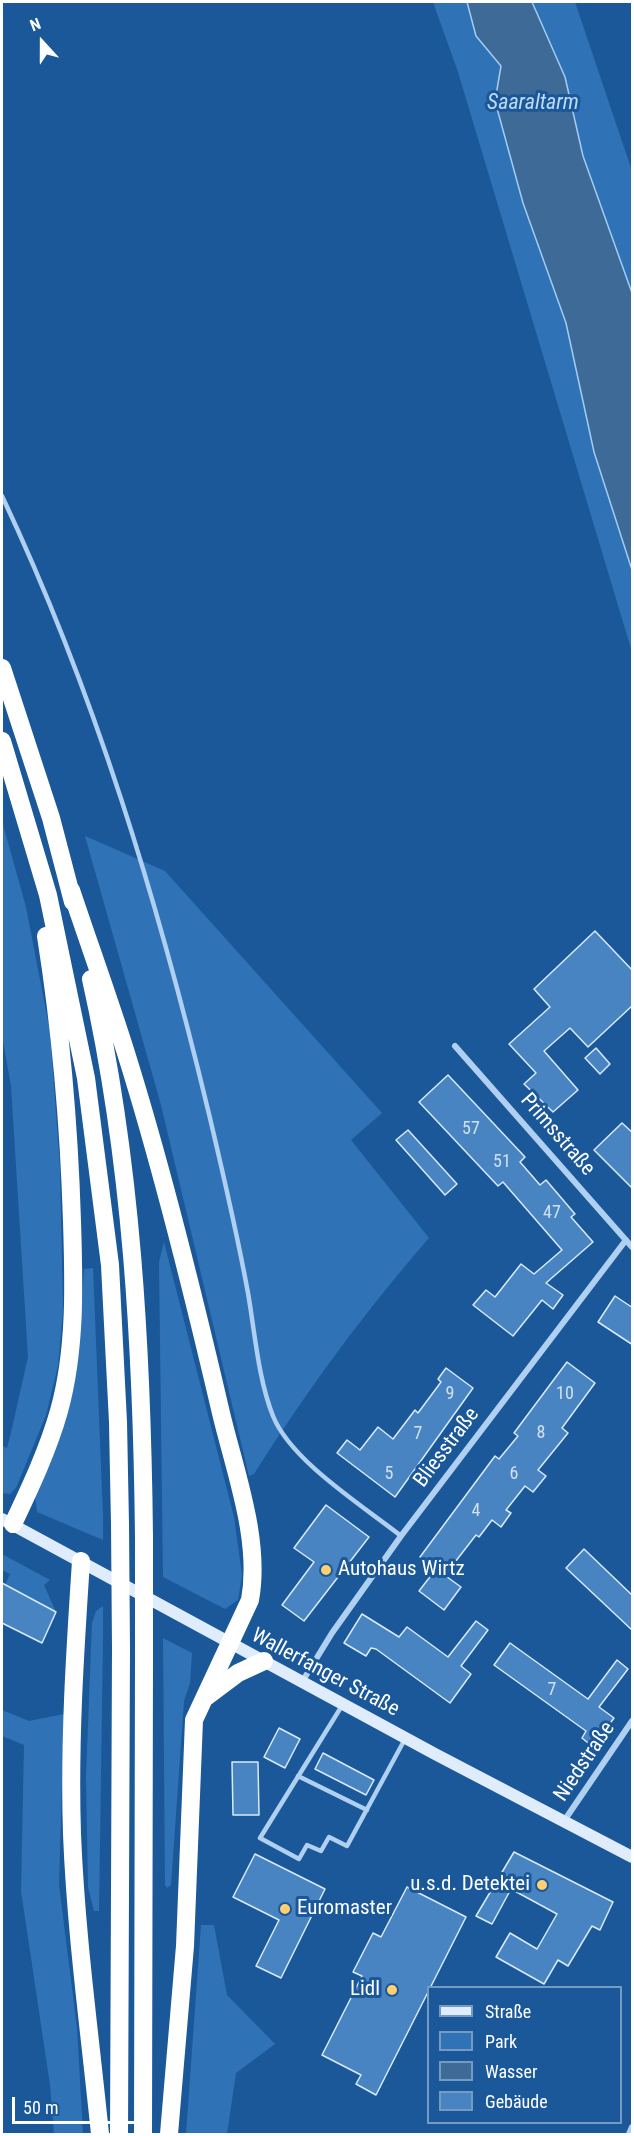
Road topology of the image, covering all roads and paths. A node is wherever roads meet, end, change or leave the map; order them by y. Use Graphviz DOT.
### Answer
graph roads {
  1 [pos="2,496"];
  2 [pos="2,668"];
  3 [pos="2,741"];
  4 [pos="29,828"];
  5 [pos="70,890"];
  6 [pos="455,1046"];
  7 [pos="626,1239"];
  8 [pos="633,1247"];
  9 [pos="7,1522"];
  10 [pos="401,1536"];
  11 [pos="81,1560"];
  12 [pos="231,1644"];
  13 [pos="264,1662"];
  14 [pos="302,1682"];
  15 [pos="201,1703"];
  16 [pos="343,1704"];
  17 [pos="633,1721"];
  18 [pos="405,1738"];
  19 [pos="298,1776"];
  20 [pos="367,1810"];
  21 [pos="564,1821"];
  22 [pos="633,1857"];
  23 [pos="633,2127"];
  24 [pos="100,2134"];
  25 [pos="119,2134"];
  26 [pos="143,2134"];
  27 [pos="169,2134"];
  28 [pos="628,2134"];
  1 -- 10 [label="lane"];
  2 -- 5 [label="highway"];
  3 -- 4 [label="highway"];
  4 -- 9 [label="highway"];
  4 -- 25 [label="highway, bridge"];
  5 -- 12 [label="highway"];
  5 -- 26 [label="highway, bridge"];
  6 -- 7 [label="street, Primsstraße"];
  7 -- 8 [label="street, Primsstraße"];
  7 -- 10 [label="street, Bliesstraße"];
  9 -- 11 [label="main road, Wallerfanger Straße"];
  10 -- 14 [label="street, Bliesstraße"];
  11 -- 12 [label="main road, Wallerfanger Straße"];
  11 -- 24 [label="highway"];
  12 -- 13 [label="main road, Wallerfanger Straße"];
  12 -- 15 [label="highway"];
  13 -- 14 [label="main road, Wallerfanger Straße"];
  13 -- 15 [label="highway"];
  14 -- 16 [label="main road, Wallerfanger Straße"];
  15 -- 27 [label="highway"];
  16 -- 18 [label="main road, Wallerfanger Straße"];
  16 -- 19 [label="lane"];
  17 -- 21 [label="street, Niedstraße"];
  18 -- 20 [label="lane"];
  18 -- 21 [label="main road, Wallerfanger Straße"];
  19 -- 20 [label="lane"];
  19 -- 20 [label="lane"];
  21 -- 22 [label="main road, Wallerfanger Straße"];
  23 -- 28 [label="street"];
}
